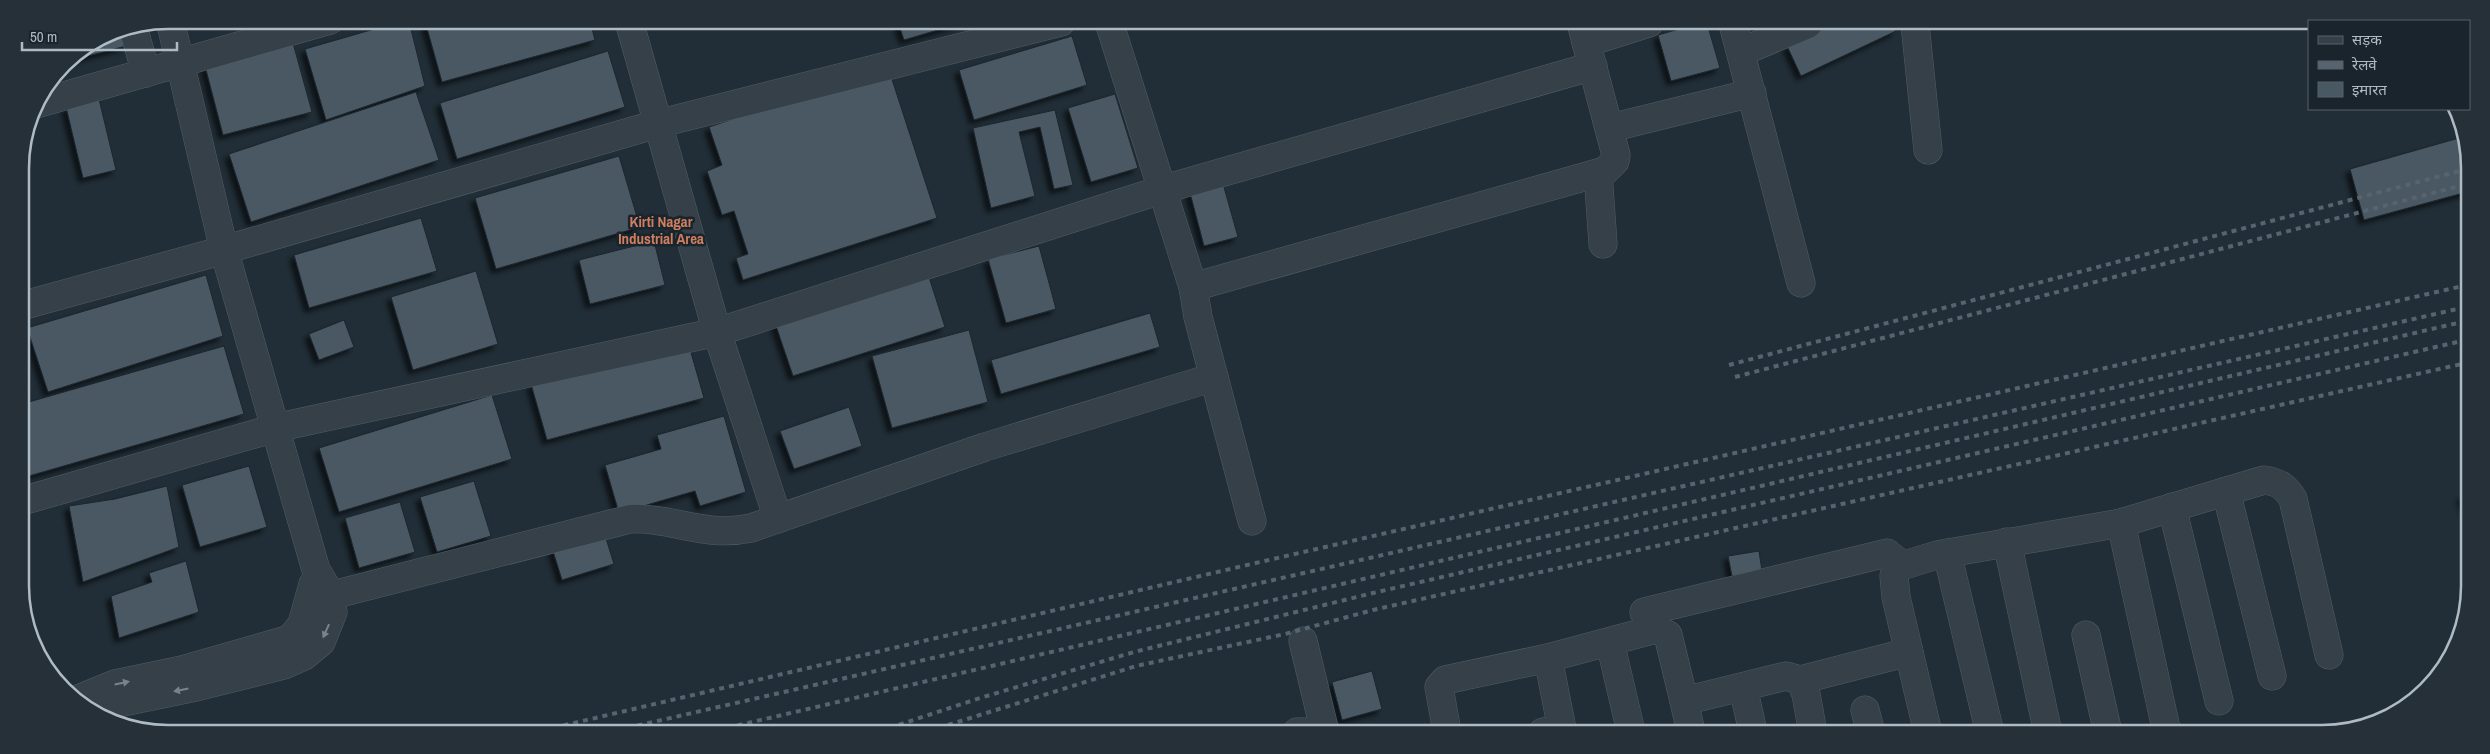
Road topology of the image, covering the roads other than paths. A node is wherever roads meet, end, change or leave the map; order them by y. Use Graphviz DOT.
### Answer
graph roads {
  1 [pos="172,29"];
  2 [pos="299,29"];
  3 [pos="630,29"];
  4 [pos="1033,29"];
  5 [pos="1111,29"];
  6 [pos="1631,29"];
  7 [pos="1734,29"];
  8 [pos="1796,29"];
  9 [pos="1916,29"];
  10 [pos="134,33"];
  11 [pos="1587,44"];
  12 [pos="1741,52"];
  13 [pos="180,63"];
  14 [pos="146,73"];
  15 [pos="1752,93"];
  16 [pos="45,101"];
  17 [pos="657,124"];
  18 [pos="1610,128"];
  19 [pos="1928,150"];
  20 [pos="1598,173"];
  21 [pos="1161,190"];
  22 [pos="1603,244"];
  23 [pos="224,250"];
  24 [pos="1801,283"];
  25 [pos="1193,287"];
  26 [pos="29,304"];
  27 [pos="717,332"];
  28 [pos="1214,377"];
  29 [pos="275,428"];
  30 [pos="2226,491"];
  31 [pos="29,498"];
  32 [pos="2172,507"];
  33 [pos="778,519"];
  34 [pos="1252,520"];
  35 [pos="2121,523"];
  36 [pos="2007,542"];
  37 [pos="1947,553"];
  38 [pos="1902,565"];
  39 [pos="320,598"];
  40 [pos="1644,612"];
  41 [pos="2086,635"];
  42 [pos="1303,641"];
  43 [pos="1610,642"];
  44 [pos="1909,652"];
  45 [pos="2329,655"];
  46 [pos="1548,658"];
  47 [pos="2272,676"];
  48 [pos="1800,680"];
  49 [pos="1743,687"];
  50 [pos="84,697"];
  51 [pos="1684,701"];
  52 [pos="2219,701"];
  53 [pos="102,709"];
  54 [pos="1323,725"];
  55 [pos="1446,725"];
  56 [pos="1555,725"];
  57 [pos="1629,725"];
  58 [pos="1689,725"];
  59 [pos="1751,725"];
  60 [pos="1812,725"];
  61 [pos="1926,725"];
  62 [pos="1988,725"];
  63 [pos="2046,725"];
  64 [pos="2106,725"];
  65 [pos="2165,725"];
  1 -- 13 [label="street"];
  2 -- 13 [label="street"];
  3 -- 17 [label="street"];
  4 -- 17 [label="street"];
  5 -- 21 [label="street"];
  6 -- 11 [label="street"];
  7 -- 12 [label="street"];
  8 -- 12 [label="street"];
  9 -- 19 [label="street"];
  10 -- 14 [label="street"];
  11 -- 18 [label="street"];
  11 -- 21 [label="street"];
  12 -- 15 [label="street"];
  13 -- 14 [label="street"];
  13 -- 23 [label="street"];
  14 -- 16 [label="street"];
  15 -- 18 [label="street"];
  15 -- 24 [label="street"];
  17 -- 23 [label="street"];
  17 -- 27 [label="street"];
  18 -- 20 [label="street"];
  20 -- 22 [label="street"];
  20 -- 25 [label="street"];
  21 -- 25 [label="street"];
  21 -- 27 [label="street"];
  23 -- 26 [label="street"];
  23 -- 29 [label="street"];
  25 -- 28 [label="street"];
  27 -- 29 [label="street"];
  27 -- 33 [label="street"];
  28 -- 33 [label="street"];
  28 -- 34 [label="street"];
  29 -- 31 [label="street"];
  29 -- 39 [label="street"];
  30 -- 32 [label="street"];
  30 -- 45 [label="street"];
  30 -- 47 [label="street"];
  32 -- 35 [label="street"];
  32 -- 52 [label="street"];
  33 -- 39 [label="street"];
  35 -- 36 [label="street"];
  35 -- 65 [label="street"];
  36 -- 37 [label="street"];
  36 -- 63 [label="street"];
  37 -- 38 [label="street"];
  37 -- 62 [label="street"];
  38 -- 40 [label="street"];
  38 -- 44 [label="street"];
  50 -- 39 [label="street, one-way"];
  39 -- 53 [label="street, one-way"];
  41 -- 64 [label="street"];
  42 -- 54 [label="street"];
  43 -- 46 [label="street"];
  43 -- 51 [label="street"];
  43 -- 57 [label="street"];
  44 -- 48 [label="street"];
  44 -- 61 [label="street"];
  46 -- 55 [label="street"];
  46 -- 56 [label="street"];
  48 -- 49 [label="street"];
  48 -- 60 [label="street"];
  49 -- 51 [label="street"];
  49 -- 59 [label="street"];
  51 -- 58 [label="street"];
}
